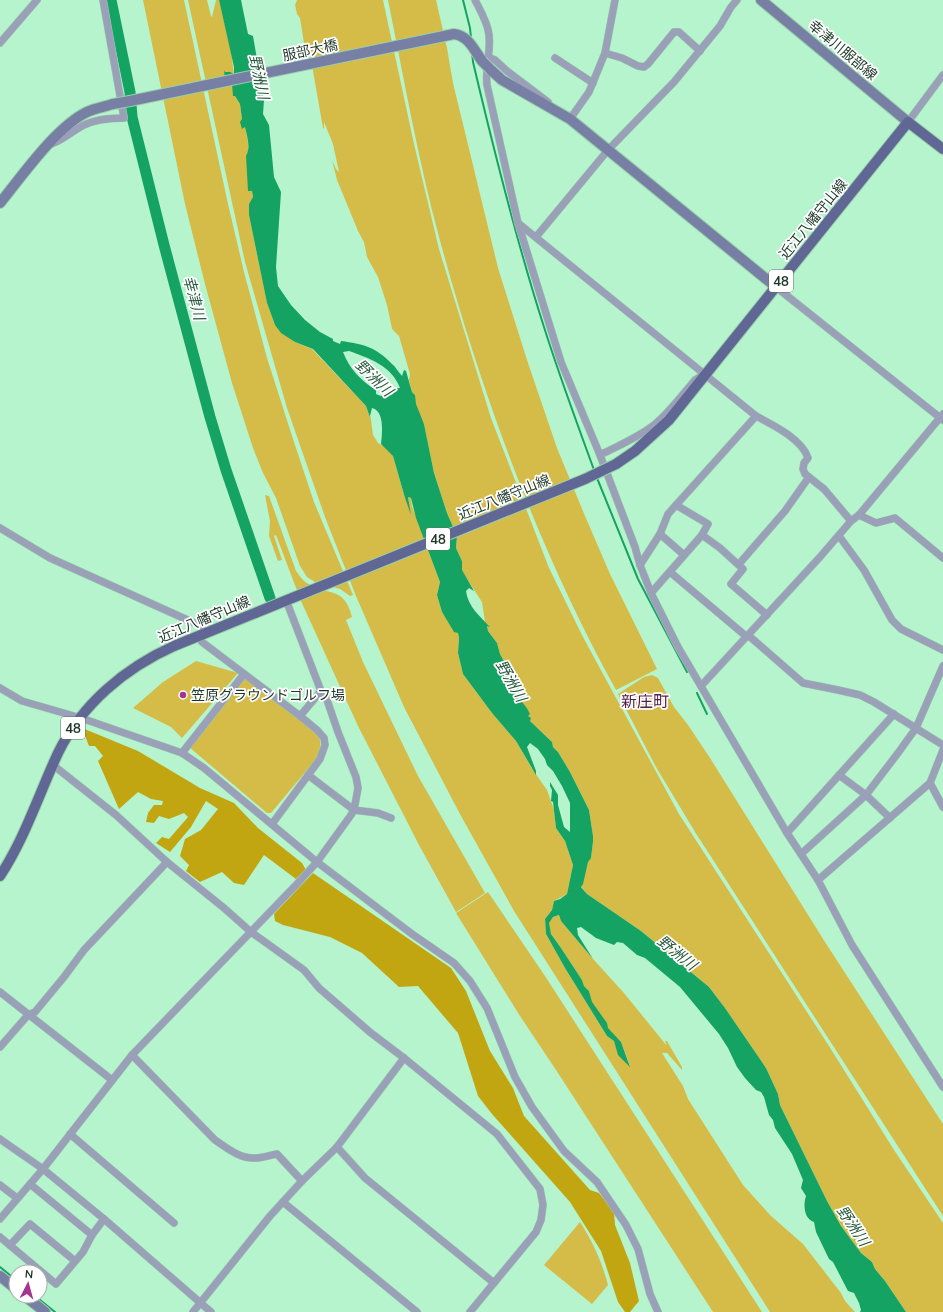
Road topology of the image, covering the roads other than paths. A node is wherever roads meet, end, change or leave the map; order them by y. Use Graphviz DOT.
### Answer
graph roads {
  1 [pos="37,0"];
  2 [pos="103,0"];
  3 [pos="475,0"];
  4 [pos="615,0"];
  5 [pos="737,0"];
  6 [pos="761,0"];
  7 [pos="0,43"];
  8 [pos="700,51"];
  9 [pos="605,53"];
  10 [pos="555,58"];
  11 [pos="485,59"];
  12 [pos="943,76"];
  13 [pos="593,83"];
  14 [pos="550,107"];
  15 [pos="570,119"];
  16 [pos="908,122"];
  17 [pos="48,145"];
  18 [pos="943,149"];
  19 [pos="608,150"];
  20 [pos="0,203"];
  21 [pos="518,223"];
  22 [pos="536,236"];
  23 [pos="776,287"];
  24 [pos="706,374"];
  25 [pos="756,416"];
  26 [pos="942,417"];
  27 [pos="600,455"];
  28 [pos="809,477"];
  29 [pos="676,505"];
  30 [pos="859,515"];
  31 [pos="851,521"];
  32 [pos="0,528"];
  33 [pos="660,534"];
  34 [pos="702,535"];
  35 [pos="839,536"];
  36 [pos="684,554"];
  37 [pos="943,558"];
  38 [pos="739,564"];
  39 [pos="640,565"];
  40 [pos="670,572"];
  41 [pos="651,593"];
  42 [pos="286,600"];
  43 [pos="767,615"];
  44 [pos="748,636"];
  45 [pos="204,637"];
  46 [pos="943,650"];
  47 [pos="943,666"];
  48 [pos="244,674"];
  49 [pos="700,686"];
  50 [pos="0,688"];
  51 [pos="321,691"];
  52 [pos="894,714"];
  53 [pos="300,716"];
  54 [pos="80,718"];
  55 [pos="916,728"];
  56 [pos="943,745"];
  57 [pos="943,750"];
  58 [pos="182,753"];
  59 [pos="53,765"];
  60 [pos="308,775"];
  61 [pos="839,775"];
  62 [pos="930,784"];
  63 [pos="866,795"];
  64 [pos="943,807"];
  65 [pos="354,810"];
  66 [pos="391,818"];
  67 [pos="890,818"];
  68 [pos="272,824"];
  69 [pos="787,833"];
  70 [pos="801,854"];
  71 [pos="167,862"];
  72 [pos="317,862"];
  73 [pos="1,872"];
  74 [pos="818,880"];
  75 [pos="251,932"];
  76 [pos="0,992"];
  77 [pos="28,1015"];
  78 [pos="0,1047"];
  79 [pos="132,1054"];
  80 [pos="404,1058"];
  81 [pos="112,1080"];
  82 [pos="943,1087"];
  83 [pos="70,1134"];
  84 [pos="0,1140"];
  85 [pos="337,1147"];
  86 [pos="43,1169"];
  87 [pos="302,1181"];
  88 [pos="30,1184"];
  89 [pos="0,1185"];
  90 [pos="17,1198"];
  91 [pos="283,1202"];
  92 [pos="0,1219"];
  93 [pos="104,1219"];
  94 [pos="174,1223"];
  95 [pos="92,1235"];
  96 [pos="0,1238"];
  97 [pos="10,1246"];
  98 [pos="75,1261"];
  99 [pos="29,1264"];
  100 [pos="0,1276"];
  101 [pos="48,1279"];
  102 [pos="8,1282"];
  103 [pos="494,1283"];
  104 [pos="200,1303"];
  105 [pos="34,1304"];
  106 [pos="44,1312"];
  107 [pos="193,1312"];
  108 [pos="211,1312"];
  109 [pos="417,1312"];
  110 [pos="470,1312"];
  111 [pos="658,1312"];
  1 -- 7 [label="street"];
  2 -- 17 [label="street"];
  3 -- 11 [label="street"];
  4 -- 9 [label="street"];
  5 -- 8 [label="street"];
  6 -- 16 [label="street, 幸津川服部線"];
  8 -- 9 [label="street"];
  8 -- 19 [label="street"];
  9 -- 13 [label="street"];
  10 -- 13 [label="street"];
  11 -- 14 [label="street, bridge"];
  11 -- 14 [label="street"];
  11 -- 17 [label="street, 服部大橋, bridge"];
  11 -- 21 [label="street"];
  12 -- 16 [label="street"];
  13 -- 15 [label="street"];
  14 -- 15 [label="street"];
  15 -- 19 [label="street"];
  16 -- 18 [label="main road"];
  16 -- 23 [label="main road, 近江八幡守山線 / 48"];
  17 -- 20 [label="street, 服部大橋"];
  19 -- 22 [label="street"];
  19 -- 23 [label="street"];
  21 -- 22 [label="street"];
  21 -- 27 [label="street"];
  22 -- 24 [label="street"];
  23 -- 24 [label="main road, 近江八幡守山線 / 48"];
  23 -- 26 [label="street"];
  24 -- 25 [label="street"];
  24 -- 27 [label="street"];
  24 -- 42 [label="main road, 近江八幡守山線 / 48, bridge"];
  25 -- 28 [label="street"];
  25 -- 29 [label="street"];
  26 -- 30 [label="street"];
  27 -- 39 [label="street"];
  28 -- 31 [label="street"];
  28 -- 38 [label="street"];
  29 -- 33 [label="street"];
  29 -- 34 [label="street"];
  30 -- 31 [label="street"];
  30 -- 37 [label="street"];
  31 -- 35 [label="street"];
  32 -- 45 [label="street"];
  33 -- 36 [label="street"];
  33 -- 39 [label="street"];
  34 -- 36 [label="street"];
  34 -- 38 [label="street"];
  35 -- 43 [label="street"];
  35 -- 46 [label="street"];
  36 -- 40 [label="street"];
  38 -- 43 [label="street"];
  39 -- 41 [label="street"];
  40 -- 41 [label="street"];
  40 -- 44 [label="street"];
  41 -- 49 [label="street"];
  42 -- 45 [label="main road, 近江八幡守山線 / 48"];
  42 -- 51 [label="street"];
  43 -- 44 [label="street"];
  44 -- 49 [label="street"];
  44 -- 52 [label="street"];
  45 -- 48 [label="street"];
  45 -- 54 [label="main road, 近江八幡守山線 / 48"];
  47 -- 55 [label="street"];
  48 -- 53 [label="street"];
  48 -- 58 [label="street"];
  49 -- 69 [label="street"];
  50 -- 54 [label="street"];
  51 -- 53 [label="street"];
  51 -- 65 [label="street"];
  52 -- 55 [label="street"];
  52 -- 61 [label="street"];
  53 -- 60 [label="street"];
  54 -- 58 [label="street"];
  54 -- 59 [label="main road, 近江八幡守山線 / 48"];
  55 -- 56 [label="street"];
  55 -- 63 [label="street"];
  57 -- 62 [label="street"];
  58 -- 68 [label="street"];
  59 -- 71 [label="street"];
  59 -- 73 [label="main road, 近江八幡守山線 / 48"];
  60 -- 65 [label="street"];
  60 -- 68 [label="street"];
  61 -- 63 [label="street"];
  61 -- 69 [label="street"];
  62 -- 64 [label="street"];
  62 -- 67 [label="street"];
  63 -- 67 [label="street"];
  63 -- 70 [label="street"];
  65 -- 66 [label="street"];
  65 -- 72 [label="street"];
  67 -- 74 [label="street"];
  68 -- 72 [label="street"];
  69 -- 70 [label="street"];
  70 -- 74 [label="street"];
  71 -- 75 [label="street"];
  71 -- 77 [label="street"];
  72 -- 75 [label="street"];
  72 -- 111 [label="street"];
  74 -- 82 [label="street"];
  75 -- 79 [label="street"];
  75 -- 80 [label="street"];
  76 -- 77 [label="street"];
  77 -- 78 [label="street"];
  77 -- 81 [label="street"];
  79 -- 81 [label="street"];
  79 -- 87 [label="street"];
  80 -- 85 [label="street"];
  80 -- 103 [label="street"];
  81 -- 83 [label="street"];
  83 -- 86 [label="street"];
  83 -- 94 [label="street"];
  84 -- 86 [label="street"];
  85 -- 87 [label="street"];
  85 -- 103 [label="street"];
  86 -- 88 [label="street"];
  86 -- 93 [label="street"];
  87 -- 91 [label="street"];
  88 -- 90 [label="street"];
  88 -- 95 [label="street"];
  89 -- 90 [label="street"];
  90 -- 92 [label="street"];
  91 -- 104 [label="street"];
  91 -- 109 [label="street"];
  93 -- 95 [label="street"];
  93 -- 104 [label="street"];
  95 -- 98 [label="street"];
  96 -- 97 [label="street"];
  97 -- 98 [label="street"];
  97 -- 99 [label="street"];
  98 -- 101 [label="street"];
  100 -- 102 [label="street"];
  103 -- 110 [label="street"];
  104 -- 107 [label="street"];
  104 -- 108 [label="street"];
  105 -- 106 [label="street"];
}
